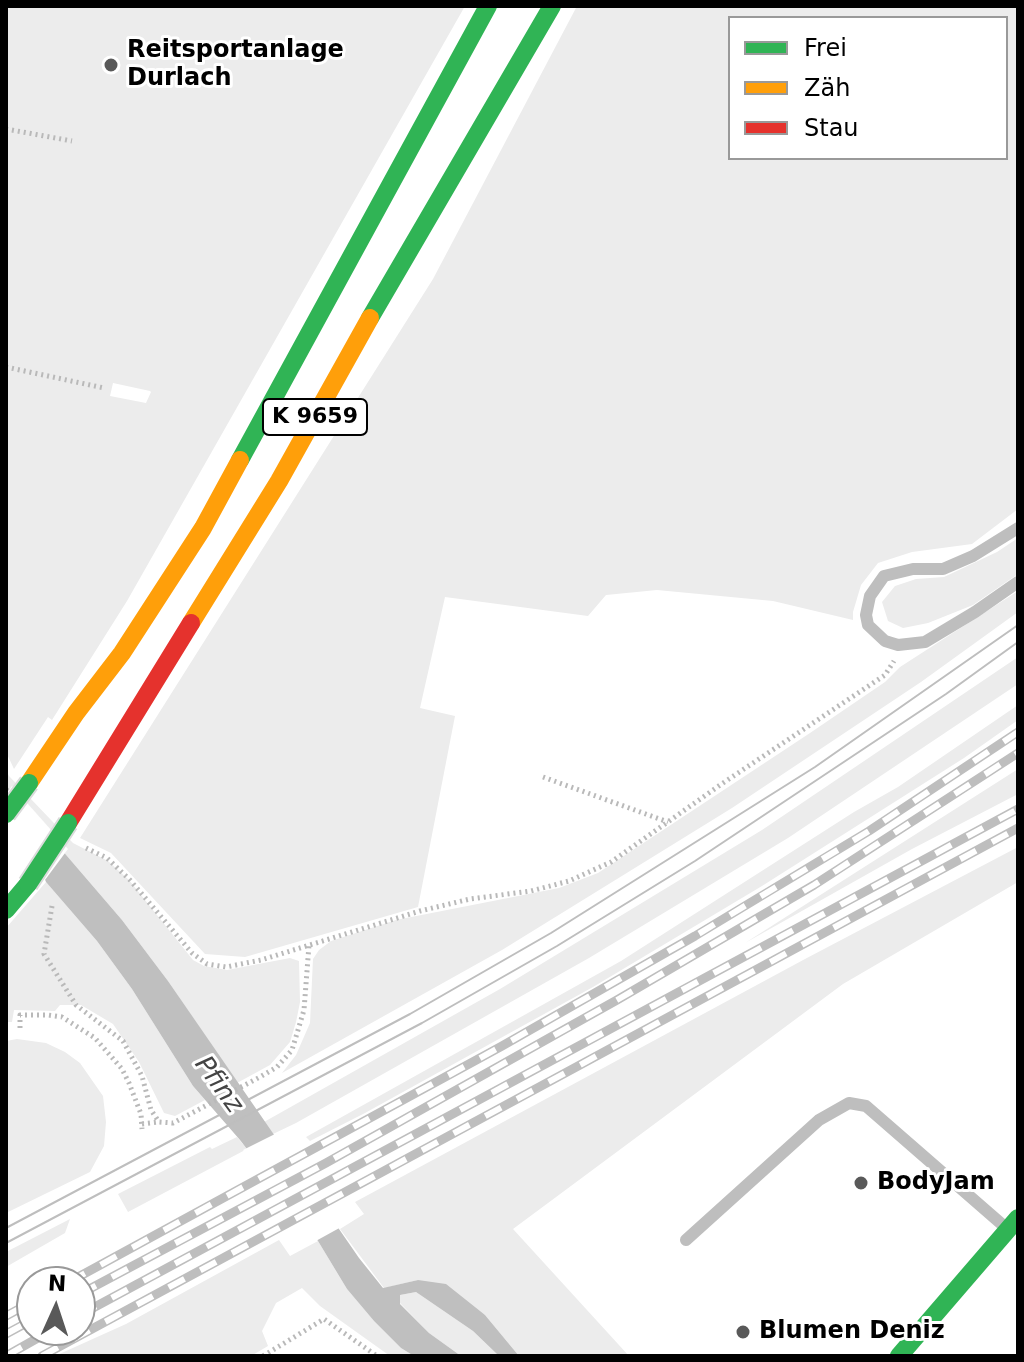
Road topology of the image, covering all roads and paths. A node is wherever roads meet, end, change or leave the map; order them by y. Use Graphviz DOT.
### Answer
graph roads {
  1 [pos="488,6"];
  2 [pos="552,6"];
  3 [pos="6,129"];
  4 [pos="72,141"];
  5 [pos="6,367"];
  6 [pos="104,388"];
  7 [pos="1018,528"];
  8 [pos="1018,582"];
  9 [pos="898,645"];
  10 [pos="543,777"];
  11 [pos="6,814"];
  12 [pos="669,822"];
  13 [pos="76,843"];
  14 [pos="53,899"];
  15 [pos="6,910"];
  16 [pos="309,945"];
  17 [pos="20,1028"];
  18 [pos="159,1122"];
  19 [pos="1013,1224"];
  20 [pos="686,1240"];
  21 [pos="263,1356"];
  22 [pos="377,1356"];
  23 [pos="899,1356"];
  1 -- 11 [label="main road, K 9659, bridge"];
  2 -- 15 [label="main road, K 9659, bridge"];
  3 -- 4 [label="path"];
  5 -- 6 [label="path"];
  7 -- 9 [label="lane"];
  8 -- 9 [label="lane"];
  9 -- 12 [label="path"];
  10 -- 12 [label="path"];
  12 -- 16 [label="path"];
  13 -- 16 [label="path"];
  14 -- 18 [label="path"];
  16 -- 18 [label="path"];
  17 -- 18 [label="path"];
  19 -- 20 [label="lane"];
  19 -- 23 [label="main road"];
  21 -- 22 [label="path"];
}
